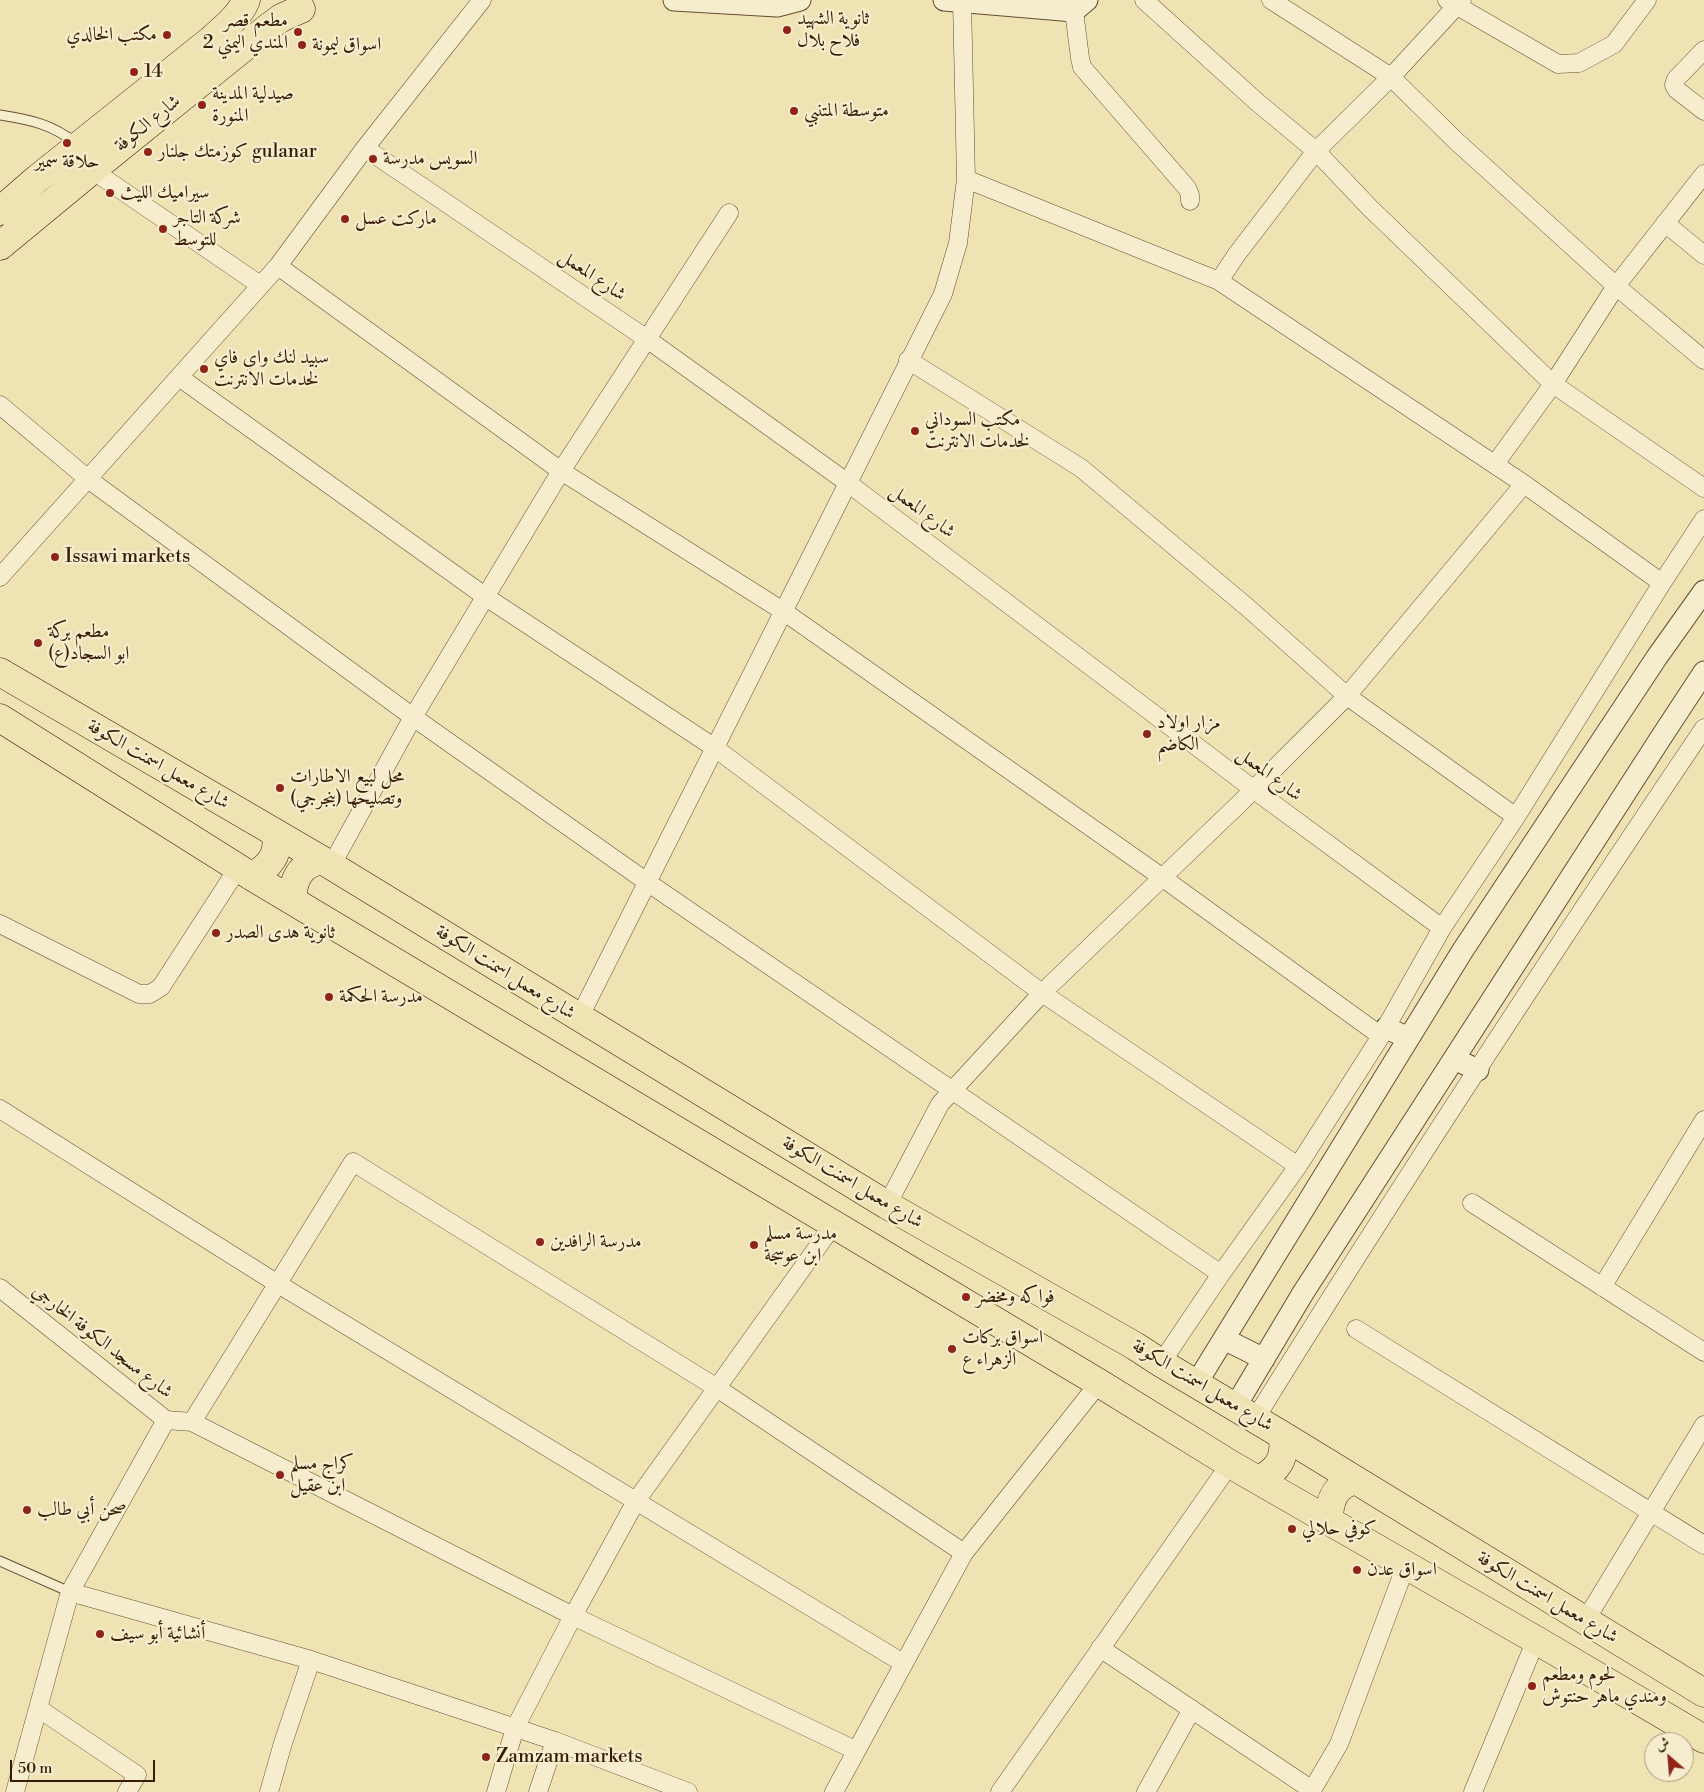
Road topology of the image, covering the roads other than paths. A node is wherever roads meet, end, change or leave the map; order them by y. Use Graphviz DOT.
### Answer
graph roads {
  1 [pos="220,0"];
  2 [pos="246,0"];
  3 [pos="259,0"];
  4 [pos="482,0"];
  5 [pos="674,0"];
  6 [pos="800,0"];
  7 [pos="944,0"];
  8 [pos="962,0"];
  9 [pos="1144,0"];
  10 [pos="1272,0"];
  11 [pos="1647,0"];
  12 [pos="742,2"];
  13 [pos="1455,2"];
  14 [pos="778,3"];
  15 [pos="311,5"];
  16 [pos="1080,6"];
  17 [pos="211,40"];
  18 [pos="1704,50"];
  19 [pos="1391,77"];
  20 [pos="1704,111"];
  21 [pos="0,115"];
  22 [pos="79,145"];
  23 [pos="365,148"];
  24 [pos="1316,151"];
  25 [pos="92,170"];
  26 [pos="1704,174"];
  27 [pos="966,179"];
  28 [pos="1190,201"];
  29 [pos="0,211"];
  30 [pos="729,213"];
  31 [pos="1665,223"];
  32 [pos="0,246"];
  33 [pos="1704,255"];
  34 [pos="278,266"];
  35 [pos="1219,281"];
  36 [pos="260,285"];
  37 [pos="1616,286"];
  38 [pos="647,338"];
  39 [pos="908,360"];
  40 [pos="1704,360"];
  41 [pos="179,377"];
  42 [pos="1553,384"];
  43 [pos="0,405"];
  44 [pos="1495,464"];
  45 [pos="561,471"];
  46 [pos="88,479"];
  47 [pos="848,483"];
  48 [pos="1524,484"];
  49 [pos="1704,488"];
  50 [pos="1704,519"];
  51 [pos="0,577"];
  52 [pos="1662,584"];
  53 [pos="1704,591"];
  54 [pos="486,597"];
  55 [pos="783,611"];
  56 [pos="0,672"];
  57 [pos="1704,672"];
  58 [pos="1347,696"];
  59 [pos="413,717"];
  60 [pos="0,718"];
  61 [pos="1704,728"];
  62 [pos="714,748"];
  63 [pos="1253,790"];
  64 [pos="1516,817"];
  65 [pos="275,833"];
  66 [pos="326,863"];
  67 [pos="245,872"];
  68 [pos="1163,878"];
  69 [pos="647,882"];
  70 [pos="292,901"];
  71 [pos="0,924"];
  72 [pos="1442,928"];
  73 [pos="1042,993"];
  74 [pos="579,1018"];
  75 [pos="1384,1032"];
  76 [pos="1409,1038"];
  77 [pos="1454,1059"];
  78 [pos="1478,1070"];
  79 [pos="952,1091"];
  80 [pos="0,1109"];
  81 [pos="1704,1120"];
  82 [pos="1298,1166"];
  83 [pos="1472,1203"];
  84 [pos="887,1205"];
  85 [pos="834,1224"];
  86 [pos="1221,1274"];
  87 [pos="278,1284"];
  88 [pos="1602,1287"];
  89 [pos="0,1288"];
  90 [pos="1356,1329"];
  91 [pos="1224,1338"];
  92 [pos="1704,1352"];
  93 [pos="1264,1359"];
  94 [pos="1161,1363"];
  95 [pos="1099,1384"];
  96 [pos="1196,1384"];
  97 [pos="717,1388"];
  98 [pos="1245,1413"];
  99 [pos="166,1420"];
  100 [pos="192,1422"];
  101 [pos="1704,1425"];
  102 [pos="1282,1435"];
  103 [pos="1230,1464"];
  104 [pos="1258,1480"];
  105 [pos="1355,1480"];
  106 [pos="636,1501"];
  107 [pos="1650,1513"];
  108 [pos="1328,1521"];
  109 [pos="1704,1545"];
  110 [pos="964,1553"];
  111 [pos="0,1561"];
  112 [pos="1406,1565"];
  113 [pos="70,1592"];
  114 [pos="573,1616"];
  115 [pos="1585,1621"];
  116 [pos="1536,1640"];
  117 [pos="1100,1648"];
  118 [pos="311,1660"];
  119 [pos="904,1663"];
  120 [pos="1704,1694"];
  121 [pos="38,1708"];
  122 [pos="1192,1709"];
  123 [pos="515,1728"];
  124 [pos="1704,1739"];
  125 [pos="555,1741"];
  126 [pos="856,1750"];
  127 [pos="1312,1791"];
  128 [pos="14,1792"];
  129 [pos="127,1792"];
  130 [pos="269,1792"];
  131 [pos="496,1792"];
  132 [pos="538,1792"];
  133 [pos="688,1792"];
  134 [pos="834,1792"];
  135 [pos="1000,1792"];
  136 [pos="1146,1792"];
  137 [pos="1473,1792"];
  1 -- 17 [label="main road"];
  2 -- 17 [label="main road, شارع الكوفة"];
  3 -- 15 [label="main road"];
  4 -- 23 [label="street"];
  5 -- 12 [label="street"];
  6 -- 14 [label="street"];
  7 -- 8 [label="street"];
  8 -- 16 [label="street"];
  8 -- 27 [label="street"];
  9 -- 24 [label="street"];
  10 -- 19 [label="street"];
  11 -- 13 [label="street"];
  12 -- 14 [label="street"];
  13 -- 19 [label="street"];
  15 -- 25 [label="main road, شارع الكوفة"];
  16 -- 28 [label="street"];
  17 -- 22 [label="main road, شارع الكوفة"];
  18 -- 20 [label="street"];
  19 -- 24 [label="street"];
  19 -- 37 [label="street"];
  21 -- 22 [label="lane"];
  22 -- 29 [label="main road, شارع الكوفة"];
  23 -- 34 [label="street"];
  23 -- 38 [label="street, شارع المعمل"];
  24 -- 35 [label="street"];
  24 -- 42 [label="street"];
  25 -- 32 [label="main road, شارع الكوفة"];
  25 -- 36 [label="street"];
  26 -- 31 [label="street"];
  27 -- 35 [label="street"];
  27 -- 39 [label="street"];
  30 -- 38 [label="street"];
  31 -- 33 [label="street"];
  31 -- 37 [label="street"];
  34 -- 36 [label="street"];
  34 -- 45 [label="street"];
  35 -- 44 [label="street"];
  36 -- 41 [label="street"];
  37 -- 40 [label="street"];
  37 -- 42 [label="street"];
  38 -- 45 [label="street"];
  38 -- 47 [label="street, شارع المعمل"];
  39 -- 47 [label="street"];
  39 -- 58 [label="street"];
  41 -- 46 [label="street"];
  41 -- 54 [label="street"];
  42 -- 44 [label="street"];
  42 -- 49 [label="street"];
  43 -- 46 [label="street"];
  44 -- 48 [label="street"];
  45 -- 54 [label="street"];
  45 -- 55 [label="street"];
  46 -- 51 [label="street"];
  46 -- 59 [label="street"];
  47 -- 55 [label="street"];
  47 -- 63 [label="street, شارع المعمل"];
  48 -- 52 [label="street"];
  48 -- 58 [label="street"];
  50 -- 52 [label="street"];
  52 -- 64 [label="street"];
  53 -- 76 [label="street"];
  54 -- 59 [label="street"];
  54 -- 62 [label="street"];
  55 -- 62 [label="street"];
  55 -- 68 [label="street"];
  56 -- 65 [label="main road, شارع معمل اسمنت الكوفة"];
  57 -- 77 [label="street"];
  58 -- 63 [label="street"];
  58 -- 64 [label="street"];
  59 -- 66 [label="street"];
  59 -- 69 [label="street"];
  60 -- 67 [label="main road"];
  61 -- 78 [label="street"];
  62 -- 69 [label="street"];
  62 -- 73 [label="street"];
  63 -- 68 [label="street"];
  63 -- 72 [label="street, شارع المعمل"];
  64 -- 72 [label="street"];
  65 -- 66 [label="main road, شارع معمل اسمنت الكوفة"];
  65 -- 67 [label="main road"];
  66 -- 70 [label="main road"];
  66 -- 74 [label="main road, شارع معمل اسمنت الكوفة"];
  67 -- 70 [label="main road"];
  67 -- 71 [label="street"];
  68 -- 73 [label="street"];
  68 -- 75 [label="street"];
  69 -- 74 [label="street"];
  69 -- 79 [label="street"];
  70 -- 85 [label="main road"];
  72 -- 75 [label="street"];
  73 -- 79 [label="street"];
  73 -- 82 [label="street"];
  74 -- 84 [label="main road, شارع معمل اسمنت الكوفة"];
  75 -- 76 [label="street"];
  75 -- 82 [label="street"];
  76 -- 91 [label="street"];
  77 -- 78 [label="street"];
  77 -- 93 [label="street"];
  78 -- 98 [label="street"];
  79 -- 84 [label="street"];
  79 -- 86 [label="street"];
  80 -- 87 [label="street"];
  81 -- 88 [label="street"];
  82 -- 86 [label="street"];
  83 -- 88 [label="street"];
  84 -- 94 [label="main road, شارع معمل اسمنت الكوفة"];
  85 -- 95 [label="main road"];
  85 -- 97 [label="street"];
  86 -- 94 [label="street"];
  87 -- 97 [label="street"];
  87 -- 100 [label="street"];
  87 -- 106 [label="street"];
  88 -- 92 [label="street"];
  89 -- 99 [label="street, شارع مسجد الكوفة الخارجي"];
  90 -- 107 [label="street"];
  91 -- 93 [label="street"];
  91 -- 96 [label="street"];
  93 -- 98 [label="street"];
  94 -- 96 [label="main road, شارع معمل اسمنت الكوفة"];
  95 -- 103 [label="main road"];
  95 -- 110 [label="street"];
  96 -- 98 [label="main road, شارع معمل اسمنت الكوفة"];
  97 -- 106 [label="street"];
  97 -- 110 [label="street"];
  98 -- 102 [label="main road, شارع معمل اسمنت الكوفة"];
  99 -- 100 [label="street"];
  99 -- 113 [label="street, شارع مسجد الكوفة الخارجي"];
  100 -- 114 [label="street"];
  101 -- 107 [label="street"];
  102 -- 104 [label="main road"];
  102 -- 105 [label="main road, شارع معمل اسمنت الكوفة"];
  103 -- 104 [label="main road"];
  103 -- 117 [label="street"];
  104 -- 108 [label="main road"];
  105 -- 108 [label="main road"];
  105 -- 115 [label="main road, شارع معمل اسمنت الكوفة"];
  106 -- 114 [label="street"];
  106 -- 119 [label="street"];
  107 -- 109 [label="street"];
  107 -- 115 [label="street"];
  108 -- 112 [label="main road"];
  110 -- 119 [label="street"];
  111 -- 113 [label="lane"];
  112 -- 116 [label="main road"];
  112 -- 127 [label="street"];
  113 -- 118 [label="street"];
  113 -- 121 [label="street, شارع مسجد الكوفة الخارجي"];
  114 -- 123 [label="street"];
  114 -- 126 [label="street"];
  115 -- 120 [label="main road, شارع معمل اسمنت الكوفة"];
  116 -- 124 [label="main road"];
  116 -- 137 [label="street"];
  117 -- 122 [label="street"];
  117 -- 135 [label="street"];
  118 -- 123 [label="street"];
  118 -- 130 [label="street"];
  119 -- 126 [label="street"];
  121 -- 128 [label="street, شارع مسجد الكوفة الخارجي"];
  121 -- 129 [label="street"];
  122 -- 127 [label="street"];
  122 -- 136 [label="street"];
  123 -- 125 [label="street"];
  123 -- 131 [label="street"];
  125 -- 132 [label="street"];
  125 -- 133 [label="street"];
  126 -- 134 [label="street"];
}
